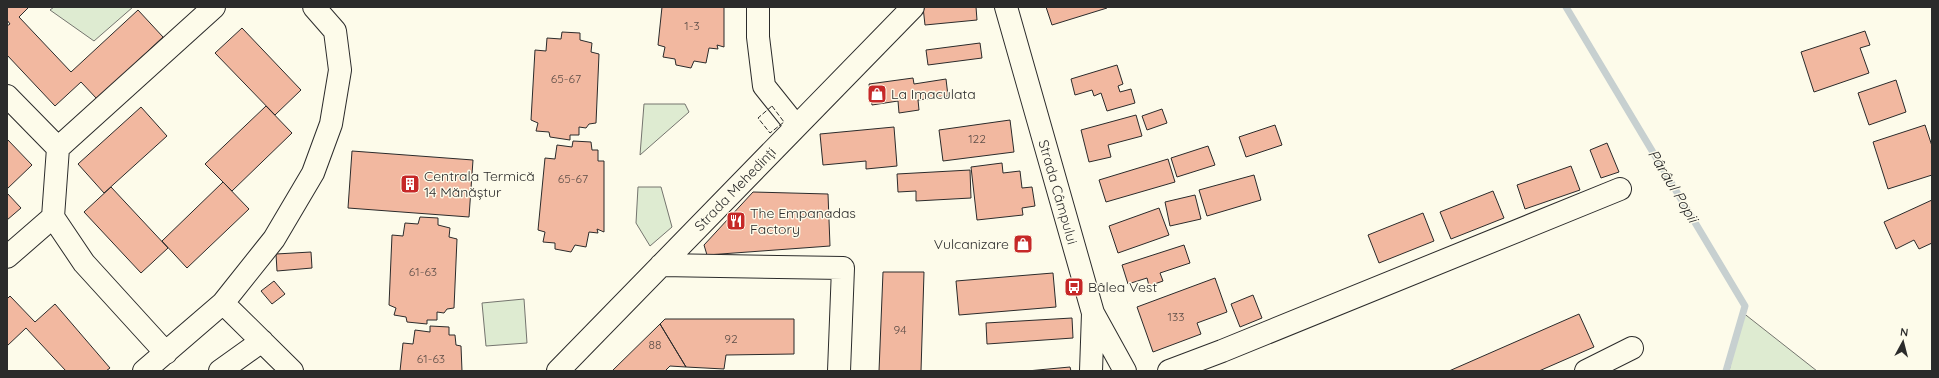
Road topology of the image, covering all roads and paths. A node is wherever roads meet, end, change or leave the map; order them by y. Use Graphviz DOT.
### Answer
graph roads {
  1 [pos="214,7"];
  2 [pos="314,7"];
  3 [pos="758,7"];
  4 [pos="913,7"];
  5 [pos="1006,7"];
  6 [pos="7,96"];
  7 [pos="796,126"];
  8 [pos="58,148"];
  9 [pos="1620,189"];
  10 [pos="53,217"];
  11 [pos="7,257"];
  12 [pos="661,265"];
  13 [pos="223,303"];
  14 [pos="1093,313"];
  15 [pos="262,341"];
  16 [pos="1632,348"];
  17 [pos="166,353"];
  18 [pos="144,371"];
  19 [pos="220,371"];
  20 [pos="292,371"];
  21 [pos="558,371"];
  22 [pos="839,371"];
  23 [pos="1091,371"];
  24 [pos="1125,371"];
  25 [pos="1169,371"];
  26 [pos="1586,371"];
  1 -- 8 [label="street"];
  2 -- 13 [label="street"];
  3 -- 7 [label="street"];
  4 -- 7 [label="street, Strada Mehedinți"];
  5 -- 14 [label="street, Strada Câmpului"];
  6 -- 8 [label="street"];
  7 -- 12 [label="street, Strada Mehedinți"];
  8 -- 10 [label="street"];
  9 -- 25 [label="street"];
  10 -- 11 [label="street"];
  10 -- 17 [label="street"];
  12 -- 21 [label="street, Strada Mehedinți"];
  12 -- 22 [label="street"];
  13 -- 15 [label="street"];
  13 -- 17 [label="street"];
  14 -- 23 [label="street"];
  14 -- 24 [label="street, Strada Câmpului"];
  15 -- 19 [label="street"];
  15 -- 20 [label="street"];
  16 -- 26 [label="street"];
  17 -- 18 [label="street"];
}
